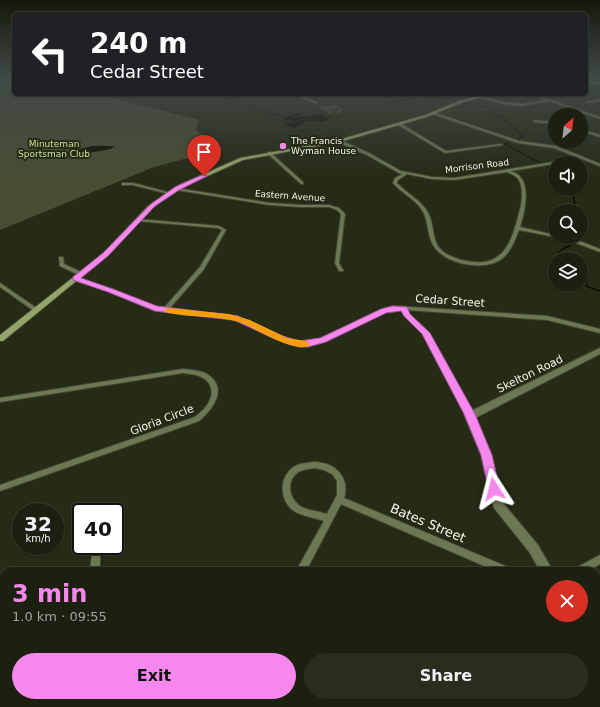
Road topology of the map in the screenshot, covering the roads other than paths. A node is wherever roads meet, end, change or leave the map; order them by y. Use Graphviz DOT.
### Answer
graph roads {
  1 [pos="437,111"];
  2 [pos="580,111"];
  3 [pos="432,113"];
  4 [pos="600,118"];
  5 [pos="534,121"];
  6 [pos="548,122"];
  7 [pos="399,124"];
  8 [pos="588,132"];
  9 [pos="599,135"];
  10 [pos="339,141"];
  11 [pos="501,145"];
  12 [pos="269,153"];
  13 [pos="548,164"];
  14 [pos="600,165"];
  15 [pos="508,170"];
  16 [pos="405,174"];
  17 [pos="123,184"];
  18 [pos="302,184"];
  19 [pos="177,189"];
  20 [pos="169,193"];
  21 [pos="138,220"];
  22 [pos="517,228"];
  23 [pos="548,235"];
  24 [pos="583,244"];
  25 [pos="600,251"];
  26 [pos="61,258"];
  27 [pos="341,270"];
  28 [pos="78,276"];
  29 [pos="0,285"];
  30 [pos="404,308"];
  31 [pos="36,310"];
  32 [pos="165,310"];
  33 [pos="600,331"];
  34 [pos="0,339"];
  35 [pos="600,351"];
  36 [pos="0,400"];
  37 [pos="470,415"];
  38 [pos="0,488"];
  39 [pos="339,499"];
  40 [pos="329,519"];
  41 [pos="96,555"];
  42 [pos="600,559"];
  43 [pos="95,567"];
  44 [pos="304,567"];
  45 [pos="498,567"];
  46 [pos="545,567"];
  47 [pos="586,567"];
  1 -- 3 [label="main road"];
  2 -- 4 [label="street"];
  3 -- 7 [label="main road"];
  3 -- 14 [label="street"];
  5 -- 6 [label="street"];
  7 -- 10 [label="main road"];
  7 -- 11 [label="street"];
  8 -- 9 [label="street"];
  10 -- 12 [label="main road"];
  10 -- 16 [label="street, Morrison Road"];
  12 -- 18 [label="street"];
  12 -- 19 [label="main road"];
  13 -- 15 [label="street, Morrison Road"];
  15 -- 16 [label="street, Morrison Road"];
  15 -- 22 [label="street"];
  16 -- 22 [label="street"];
  17 -- 20 [label="street"];
  19 -- 20 [label="main road"];
  19 -- 27 [label="street, Eastern Avenue"];
  20 -- 21 [label="main road"];
  21 -- 28 [label="main road"];
  21 -- 32 [label="street"];
  22 -- 23 [label="street"];
  24 -- 25 [label="street"];
  26 -- 28 [label="street, Cedar Street"];
  28 -- 31 [label="main road"];
  28 -- 32 [label="street, Cedar Street"];
  29 -- 31 [label="street"];
  30 -- 32 [label="street, Cedar Street"];
  30 -- 33 [label="street, Cedar Street"];
  30 -- 37 [label="street"];
  31 -- 34 [label="main road"];
  35 -- 37 [label="street, Skelton Road"];
  36 -- 38 [label="street, Gloria Circle"];
  37 -- 46 [label="street"];
  39 -- 40 [label="street"];
  39 -- 40 [label="street"];
  39 -- 45 [label="street, Bates Street"];
  40 -- 44 [label="street"];
  41 -- 43 [label="street"];
  42 -- 47 [label="street"];
}
